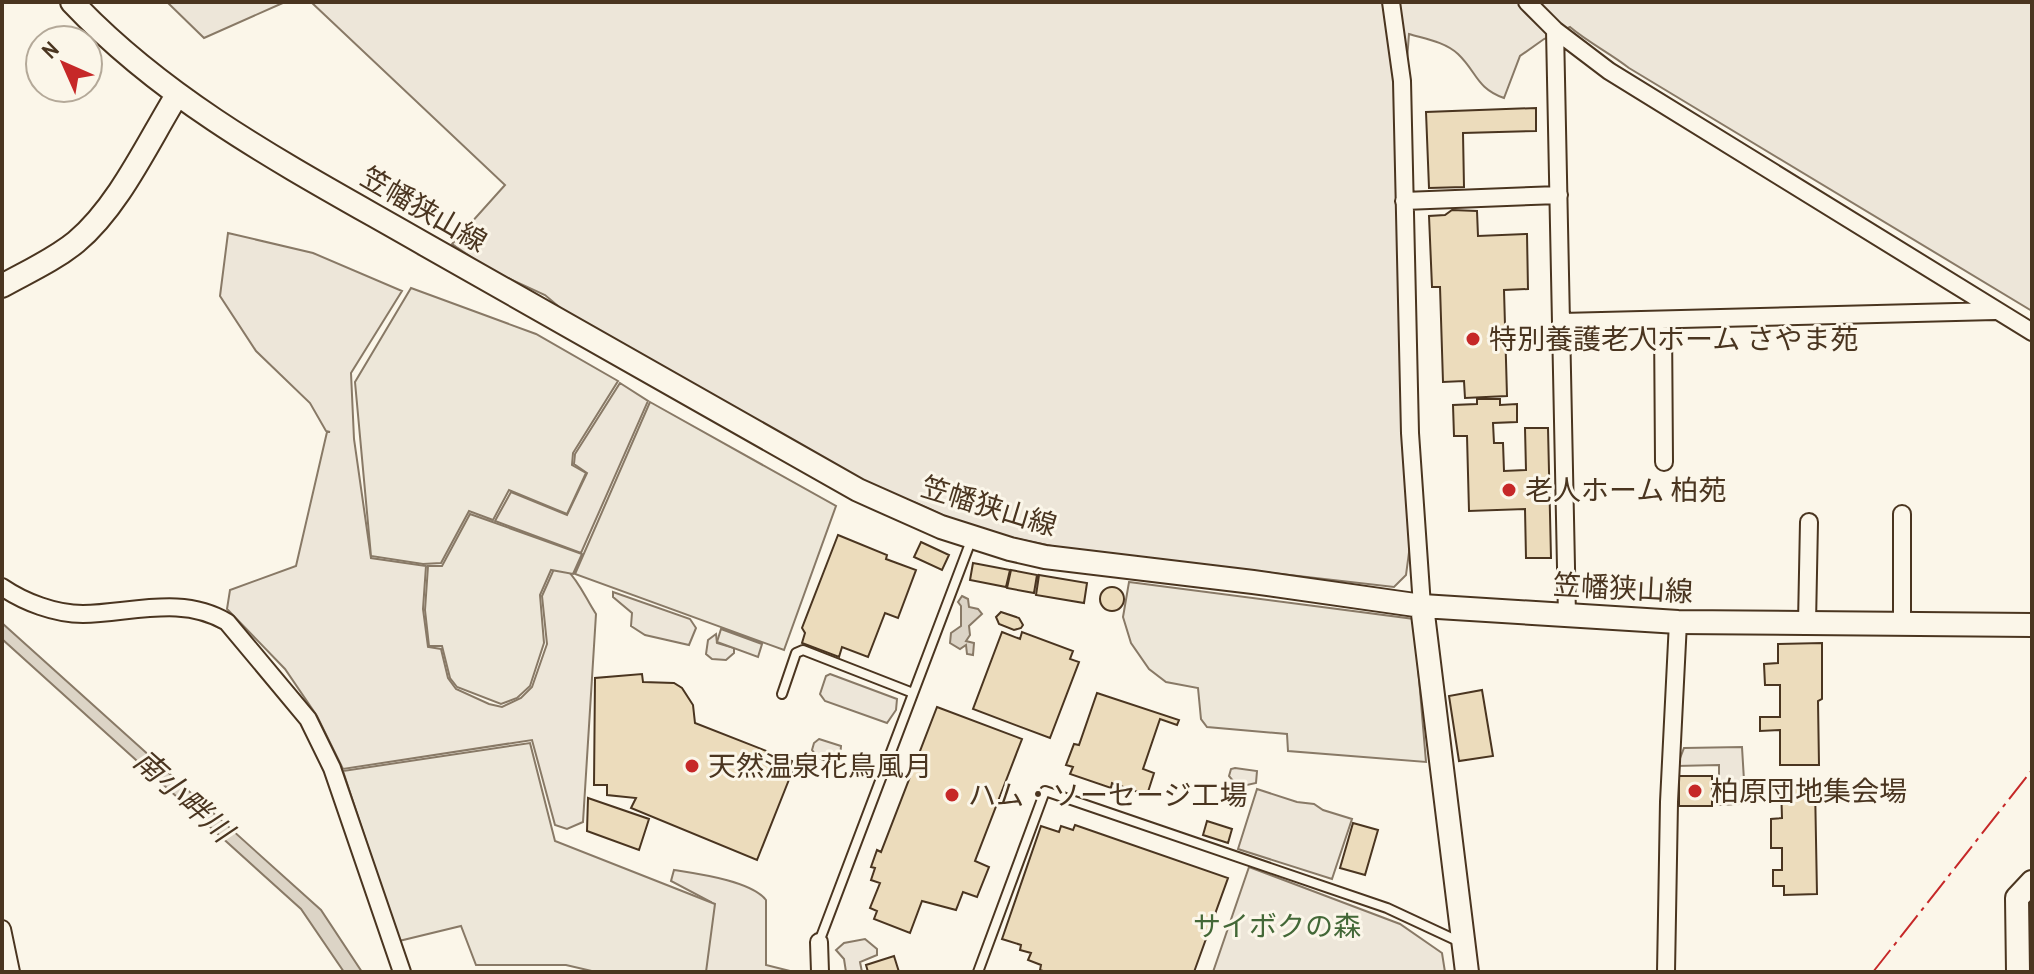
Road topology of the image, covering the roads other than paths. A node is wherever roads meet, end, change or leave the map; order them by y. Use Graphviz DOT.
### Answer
graph roads {
  1 [pos="72,2"];
  2 [pos="1391,2"];
  3 [pos="1527,2"];
  4 [pos="1555,30"];
  5 [pos="177,95"];
  6 [pos="1559,195"];
  7 [pos="1404,201"];
  8 [pos="2,286"];
  9 [pos="1995,311"];
  10 [pos="1663,320"];
  11 [pos="1562,322"];
  12 [pos="2032,332"];
  13 [pos="1664,462"];
  14 [pos="1902,514"];
  15 [pos="1809,522"];
  16 [pos="972,537"];
  17 [pos="2,587"];
  18 [pos="1422,606"];
  19 [pos="1567,616"];
  20 [pos="1678,622"];
  21 [pos="1807,623"];
  22 [pos="1902,624"];
  23 [pos="2032,625"];
  24 [pos="913,693"];
  25 [pos="782,694"];
  26 [pos="2032,882"];
  27 [pos="2,929"];
  28 [pos="819,942"];
  29 [pos="1464,944"];
  30 [pos="11,972"];
  31 [pos="402,972"];
  32 [pos="820,972"];
  33 [pos="978,972"];
  34 [pos="1467,972"];
  35 [pos="1666,972"];
  36 [pos="2018,972"];
  1 -- 5 [label="main road, 笠幡狭山線"];
  2 -- 7 [label="street"];
  3 -- 4 [label="street"];
  4 -- 6 [label="street"];
  4 -- 9 [label="street"];
  5 -- 8 [label="main road"];
  5 -- 16 [label="main road, 笠幡狭山線"];
  6 -- 7 [label="street"];
  6 -- 11 [label="street"];
  7 -- 18 [label="street"];
  9 -- 10 [label="street"];
  9 -- 12 [label="street"];
  10 -- 11 [label="street"];
  10 -- 13 [label="street"];
  11 -- 19 [label="street"];
  14 -- 22 [label="street"];
  15 -- 21 [label="street"];
  16 -- 18 [label="main road, 笠幡狭山線"];
  16 -- 24 [label="lane"];
  17 -- 31 [label="street"];
  18 -- 19 [label="main road, 笠幡狭山線"];
  18 -- 29 [label="main road"];
  19 -- 20 [label="main road, 笠幡狭山線"];
  20 -- 21 [label="main road, 笠幡狭山線"];
  20 -- 35 [label="street"];
  21 -- 22 [label="main road, 笠幡狭山線"];
  22 -- 23 [label="main road, 笠幡狭山線"];
  24 -- 25 [label="lane"];
  24 -- 28 [label="lane"];
  26 -- 36 [label="main road"];
  27 -- 30 [label="street"];
  28 -- 32 [label="street"];
  29 -- 33 [label="lane"];
  29 -- 34 [label="main road"];
}
